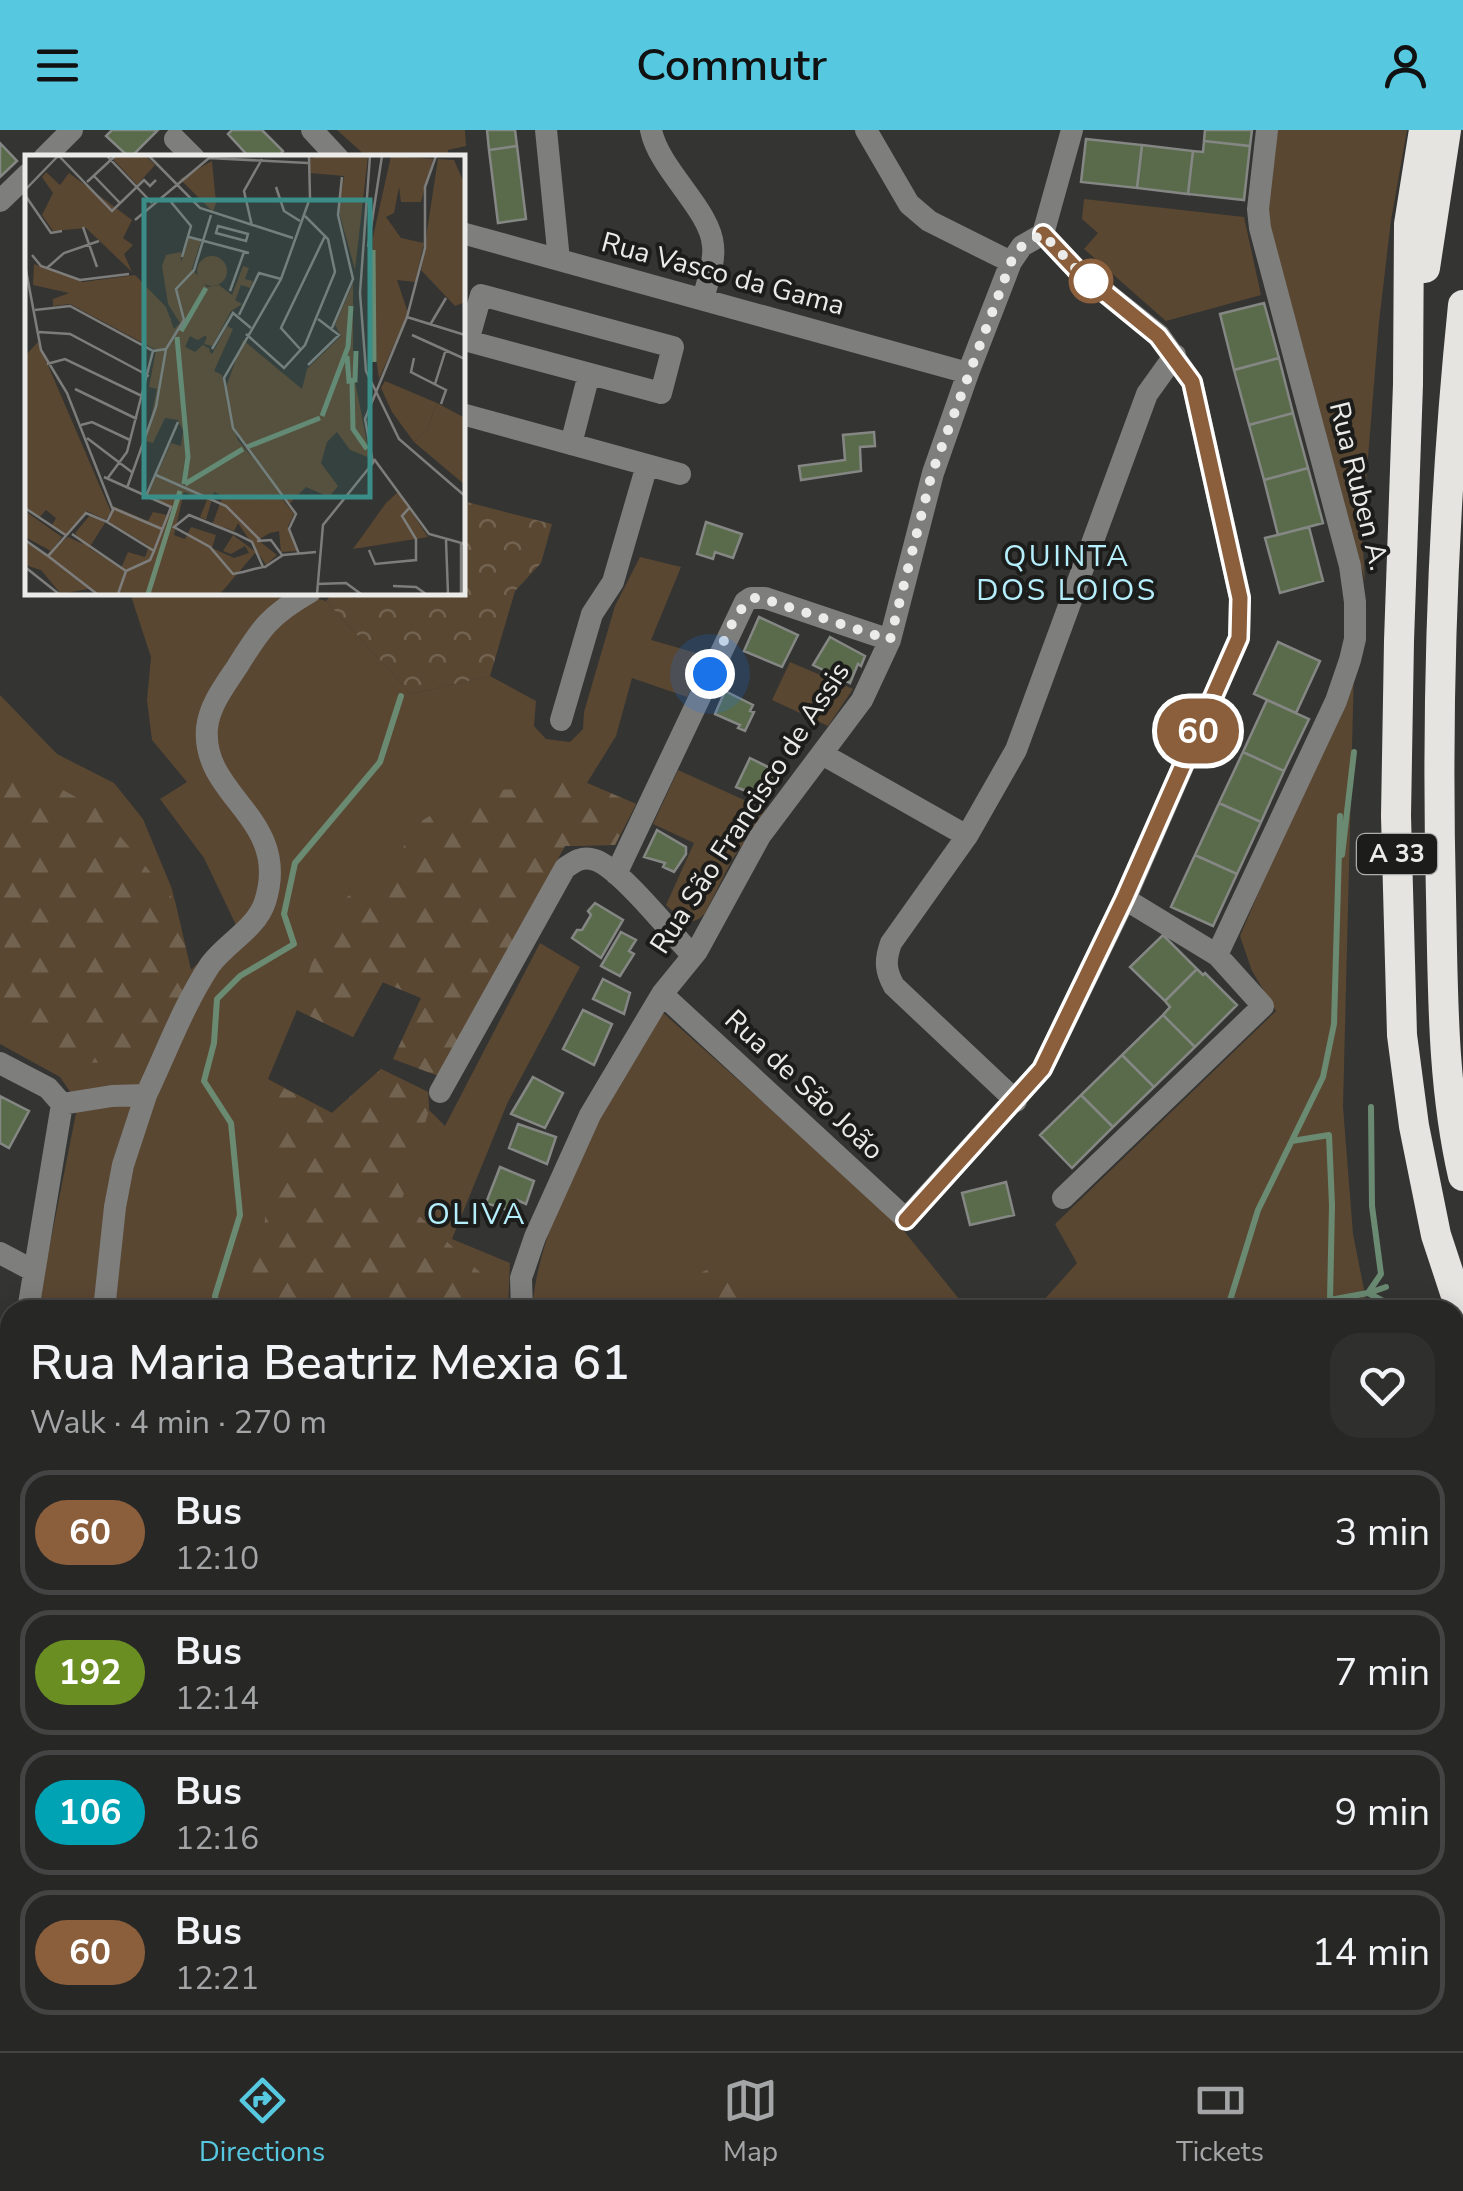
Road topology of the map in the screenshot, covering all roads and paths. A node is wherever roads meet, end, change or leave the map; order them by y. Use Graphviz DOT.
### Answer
graph roads {
  1 [pos="38,130"];
  2 [pos="72,130"];
  3 [pos="312,130"];
  4 [pos="546,130"];
  5 [pos="651,130"];
  6 [pos="866,130"];
  7 [pos="1072,130"];
  8 [pos="1267,130"];
  9 [pos="1424,130"];
  10 [pos="1446,130"];
  11 [pos="175,139"];
  12 [pos="49,152"];
  13 [pos="191,155"];
  14 [pos="335,155"];
  15 [pos="25,177"];
  16 [pos="0,201"];
  17 [pos="465,234"];
  18 [pos="1043,234"];
  19 [pos="559,260"];
  20 [pos="1011,262"];
  21 [pos="703,300"];
  22 [pos="1462,319"];
  23 [pos="1175,355"];
  24 [pos="968,373"];
  25 [pos="590,374"];
  26 [pos="1408,384"];
  27 [pos="465,415"];
  28 [pos="570,444"];
  29 [pos="648,465"];
  30 [pos="680,474"];
  31 [pos="305,595"];
  32 [pos="890,640"];
  33 [pos="561,720"];
  34 [pos="822,754"];
  35 [pos="967,836"];
  36 [pos="616,874"];
  37 [pos="1124,899"];
  38 [pos="1217,954"];
  39 [pos="692,956"];
  40 [pos="662,994"];
  41 [pos="0,1063"];
  42 [pos="440,1092"];
  43 [pos="146,1095"];
  44 [pos="1016,1101"];
  45 [pos="62,1104"];
  46 [pos="1463,1176"];
  47 [pos="1064,1198"];
  48 [pos="0,1253"];
  49 [pos="34,1271"];
  50 [pos="30,1300"];
  51 [pos="105,1300"];
  52 [pos="522,1300"];
  53 [pos="1457,1300"];
  1 -- 12 [label="street"];
  2 -- 12 [label="street"];
  3 -- 14 [label="street"];
  4 -- 19 [label="street"];
  5 -- 21 [label="street"];
  6 -- 20 [label="street"];
  7 -- 18 [label="street"];
  8 -- 38 [label="street, Rua Ruben A."];
  9 -- 26 [label="highway"];
  10 -- 26 [label="highway, A 33"];
  11 -- 13 [label="street"];
  15 -- 16 [label="street"];
  17 -- 19 [label="street, Rua Vasco da Gama"];
  18 -- 20 [label="street, Rua São Francisco de Assis"];
  18 -- 23 [label="street"];
  19 -- 21 [label="street, Rua Vasco da Gama"];
  20 -- 24 [label="street, Rua São Francisco de Assis"];
  21 -- 24 [label="street, Rua Vasco da Gama"];
  22 -- 46 [label="highway, A 33"];
  23 -- 35 [label="street"];
  23 -- 37 [label="street"];
  24 -- 32 [label="street, Rua São Francisco de Assis"];
  25 -- 25 [label="street"];
  25 -- 28 [label="street"];
  26 -- 53 [label="highway, A 33"];
  27 -- 28 [label="street"];
  28 -- 29 [label="street"];
  29 -- 30 [label="street"];
  29 -- 33 [label="street"];
  31 -- 43 [label="street"];
  32 -- 34 [label="street, Rua São Francisco de Assis"];
  32 -- 36 [label="street"];
  34 -- 35 [label="street"];
  34 -- 39 [label="street, Rua São Francisco de Assis"];
  35 -- 44 [label="street"];
  36 -- 39 [label="street"];
  36 -- 42 [label="street"];
  37 -- 38 [label="street"];
  37 -- 44 [label="street"];
  38 -- 47 [label="street"];
  39 -- 40 [label="street, Rua São Francisco de Assis"];
  40 -- 44 [label="street, Rua de São João"];
  40 -- 52 [label="street, Rua São Francisco de Assis"];
  41 -- 45 [label="street"];
  43 -- 45 [label="street"];
  43 -- 51 [label="street"];
  45 -- 49 [label="street"];
  48 -- 49 [label="street"];
  49 -- 50 [label="street"];
}
